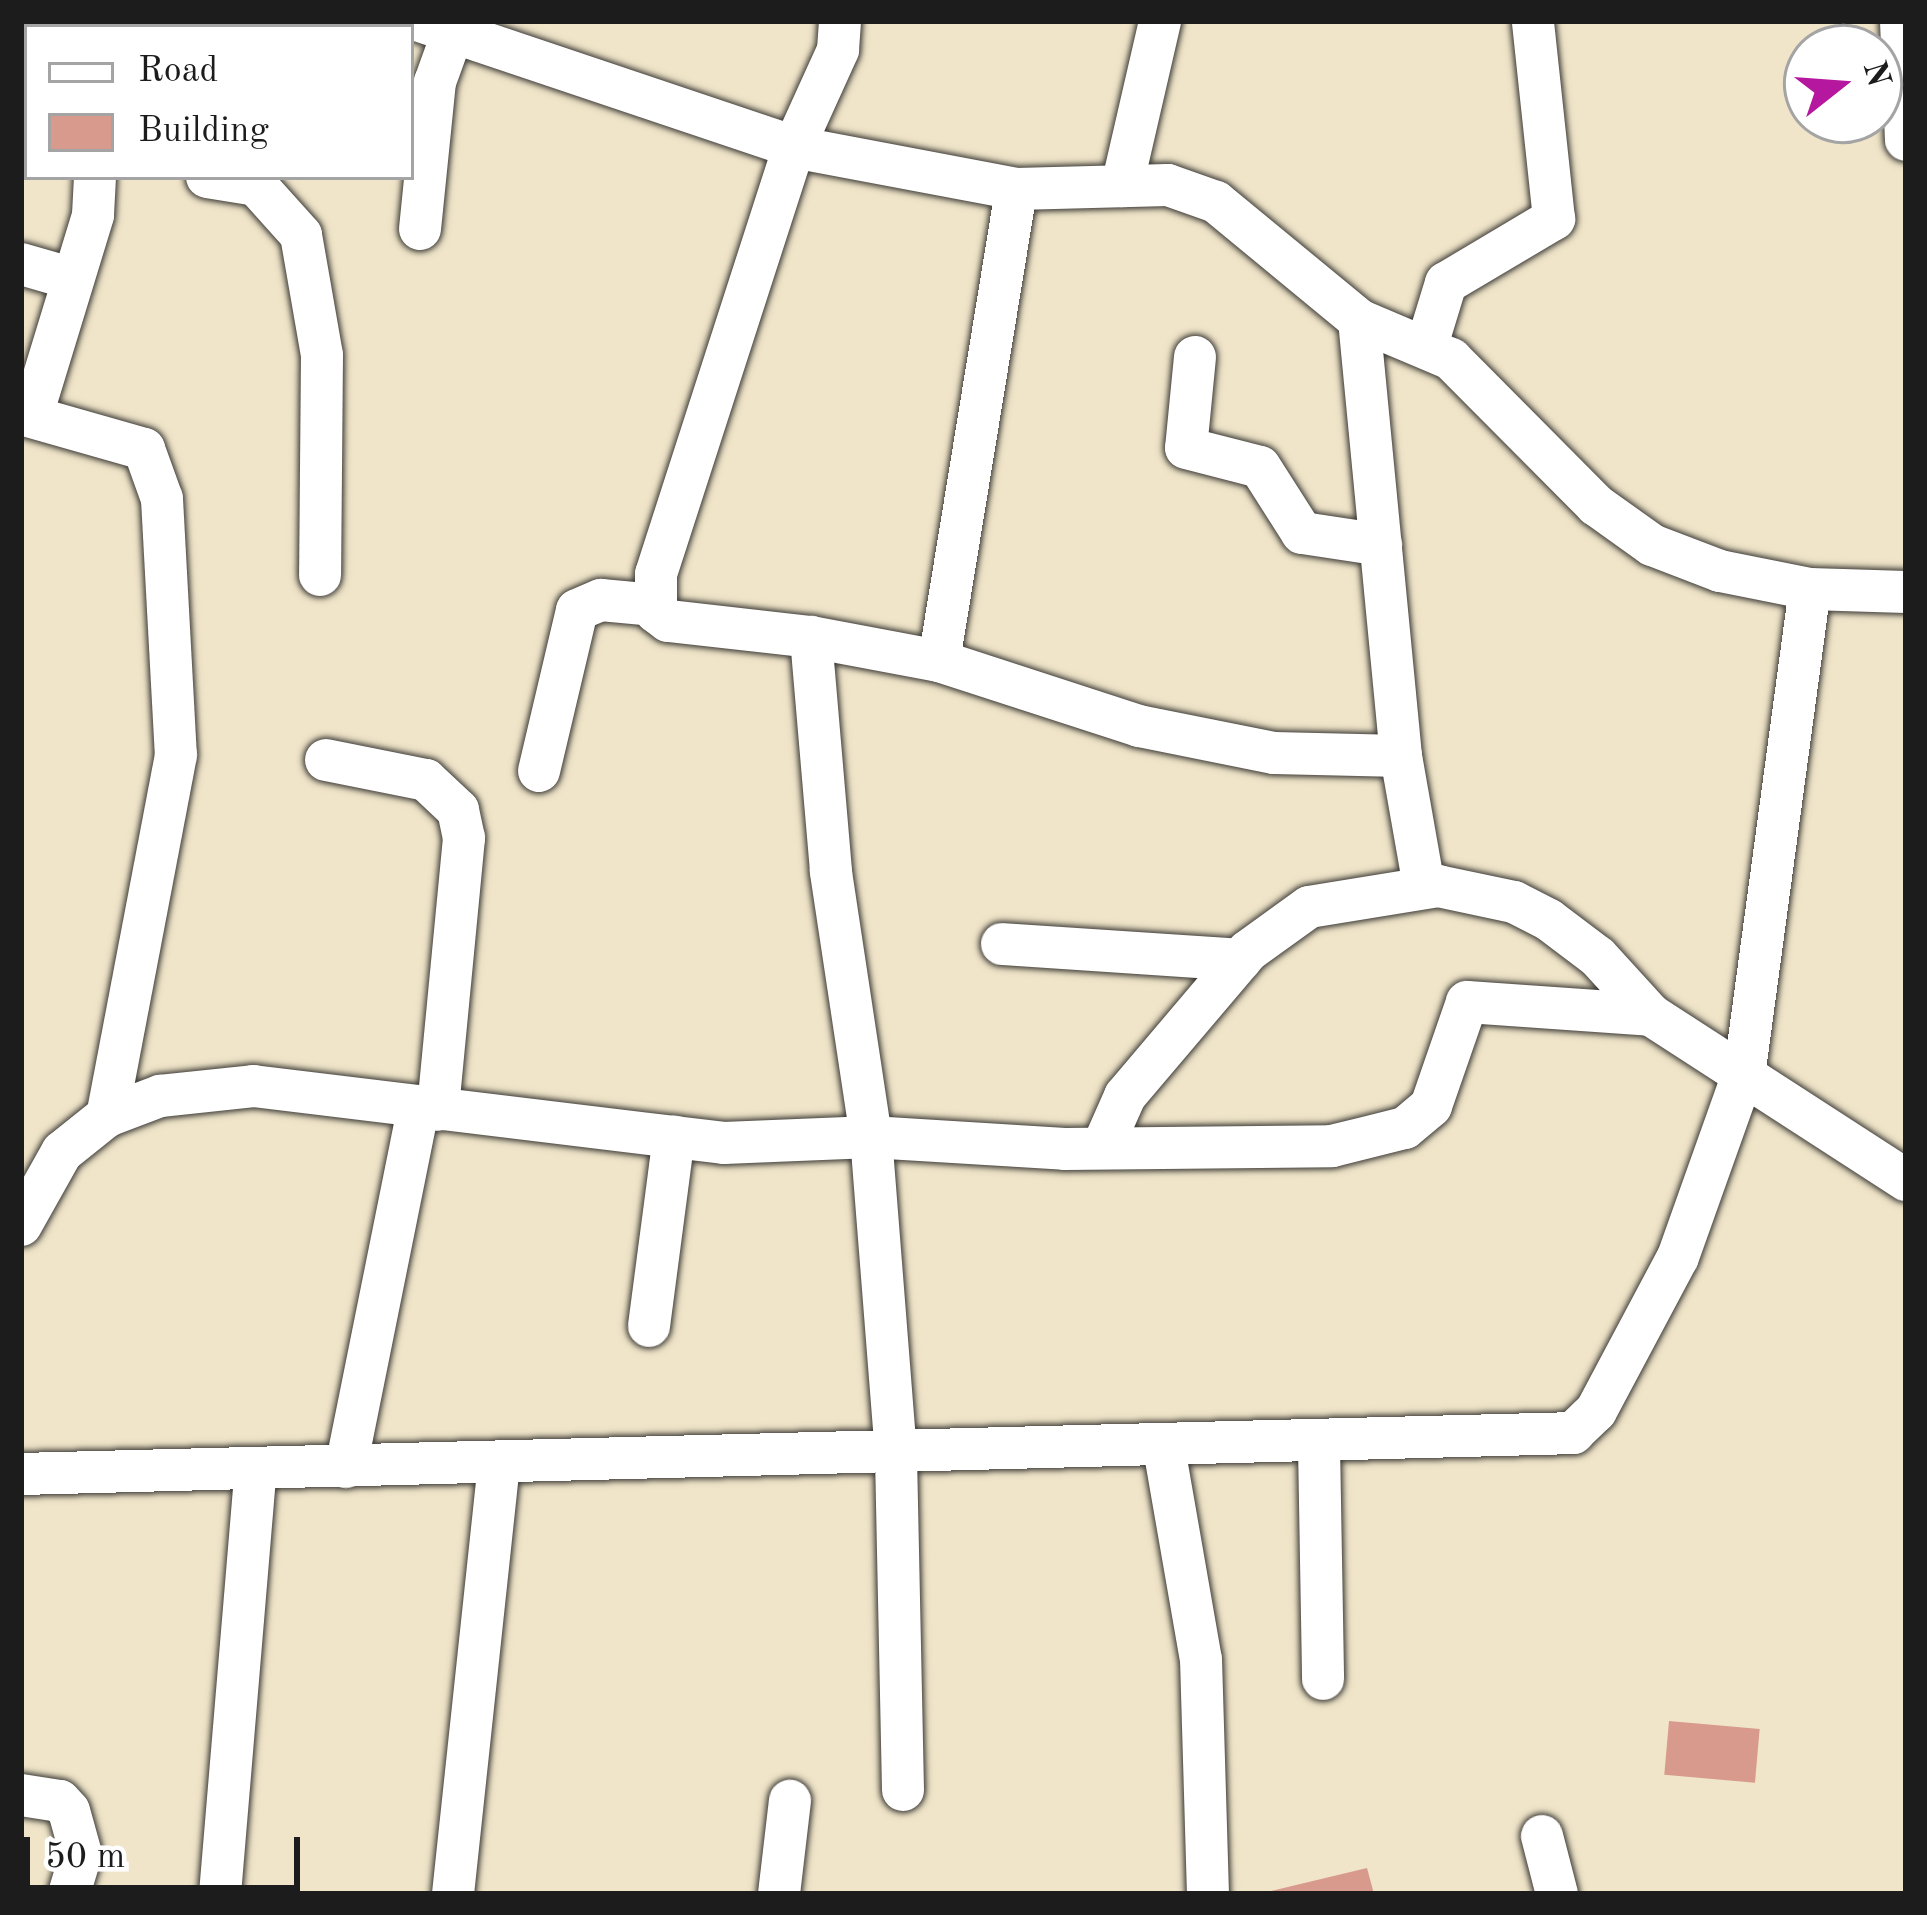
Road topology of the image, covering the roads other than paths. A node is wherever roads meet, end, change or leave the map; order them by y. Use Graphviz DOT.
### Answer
graph roads {
  1 [pos="840,21"];
  2 [pos="1160,21"];
  3 [pos="1533,21"];
  4 [pos="1901,21"];
  5 [pos="437,27"];
  6 [pos="1906,140"];
  7 [pos="794,147"];
  8 [pos="93,180"];
  9 [pos="249,181"];
  10 [pos="1122,186"];
  11 [pos="1016,189"];
  12 [pos="420,229"];
  13 [pos="21,264"];
  14 [pos="73,279"];
  15 [pos="1359,320"];
  16 [pos="1427,345"];
  17 [pos="1195,357"];
  18 [pos="27,415"];
  19 [pos="1381,545"];
  20 [pos="320,574"];
  21 [pos="1810,589"];
  22 [pos="1906,592"];
  23 [pos="655,605"];
  24 [pos="811,638"];
  25 [pos="939,661"];
  26 [pos="1401,756"];
  27 [pos="326,760"];
  28 [pos="539,771"];
  29 [pos="1424,886"];
  30 [pos="1002,944"];
  31 [pos="1240,959"];
  32 [pos="1651,1015"];
  33 [pos="1745,1069"];
  34 [pos="428,1108"];
  35 [pos="107,1116"];
  36 [pos="674,1137"];
  37 [pos="871,1137"];
  38 [pos="1102,1148"];
  39 [pos="1906,1180"];
  40 [pos="21,1225"];
  41 [pos="649,1326"];
  42 [pos="1319,1444"];
  43 [pos="1164,1448"];
  44 [pos="896,1454"];
  45 [pos="499,1463"];
  46 [pos="346,1467"];
  47 [pos="256,1468"];
  48 [pos="21,1474"];
  49 [pos="1323,1679"];
  50 [pos="903,1790"];
  51 [pos="21,1796"];
  52 [pos="790,1801"];
  53 [pos="1542,1836"];
  54 [pos="69,1894"];
  55 [pos="220,1894"];
  56 [pos="453,1894"];
  57 [pos="779,1894"];
  58 [pos="1208,1894"];
  59 [pos="1557,1894"];
  1 -- 7 [label="street"];
  2 -- 10 [label="street"];
  3 -- 16 [label="street"];
  4 -- 6 [label="street"];
  5 -- 7 [label="street"];
  5 -- 12 [label="street"];
  7 -- 11 [label="street"];
  7 -- 23 [label="street"];
  8 -- 14 [label="street"];
  9 -- 20 [label="street"];
  10 -- 11 [label="street"];
  10 -- 15 [label="street"];
  11 -- 25 [label="street"];
  13 -- 14 [label="street"];
  14 -- 18 [label="street"];
  15 -- 16 [label="street"];
  15 -- 19 [label="street"];
  16 -- 21 [label="street"];
  17 -- 19 [label="street"];
  18 -- 35 [label="street"];
  19 -- 26 [label="street"];
  21 -- 22 [label="street"];
  21 -- 33 [label="street"];
  23 -- 24 [label="street"];
  23 -- 28 [label="street"];
  24 -- 25 [label="street"];
  24 -- 37 [label="street"];
  25 -- 26 [label="street"];
  26 -- 29 [label="street"];
  27 -- 34 [label="street"];
  29 -- 31 [label="street"];
  29 -- 32 [label="street"];
  30 -- 31 [label="street"];
  31 -- 38 [label="street"];
  32 -- 33 [label="street"];
  32 -- 38 [label="street"];
  33 -- 39 [label="street"];
  33 -- 42 [label="street"];
  34 -- 35 [label="street"];
  34 -- 36 [label="street"];
  34 -- 46 [label="street"];
  35 -- 40 [label="street"];
  36 -- 37 [label="street"];
  36 -- 41 [label="street"];
  37 -- 38 [label="street"];
  37 -- 44 [label="street"];
  42 -- 43 [label="street"];
  42 -- 49 [label="street"];
  43 -- 44 [label="street"];
  43 -- 58 [label="street"];
  44 -- 45 [label="street"];
  44 -- 50 [label="street"];
  45 -- 46 [label="street"];
  45 -- 56 [label="street"];
  46 -- 47 [label="street"];
  47 -- 48 [label="street"];
  47 -- 55 [label="street"];
  51 -- 54 [label="street"];
  52 -- 57 [label="street"];
  53 -- 59 [label="street"];
}
